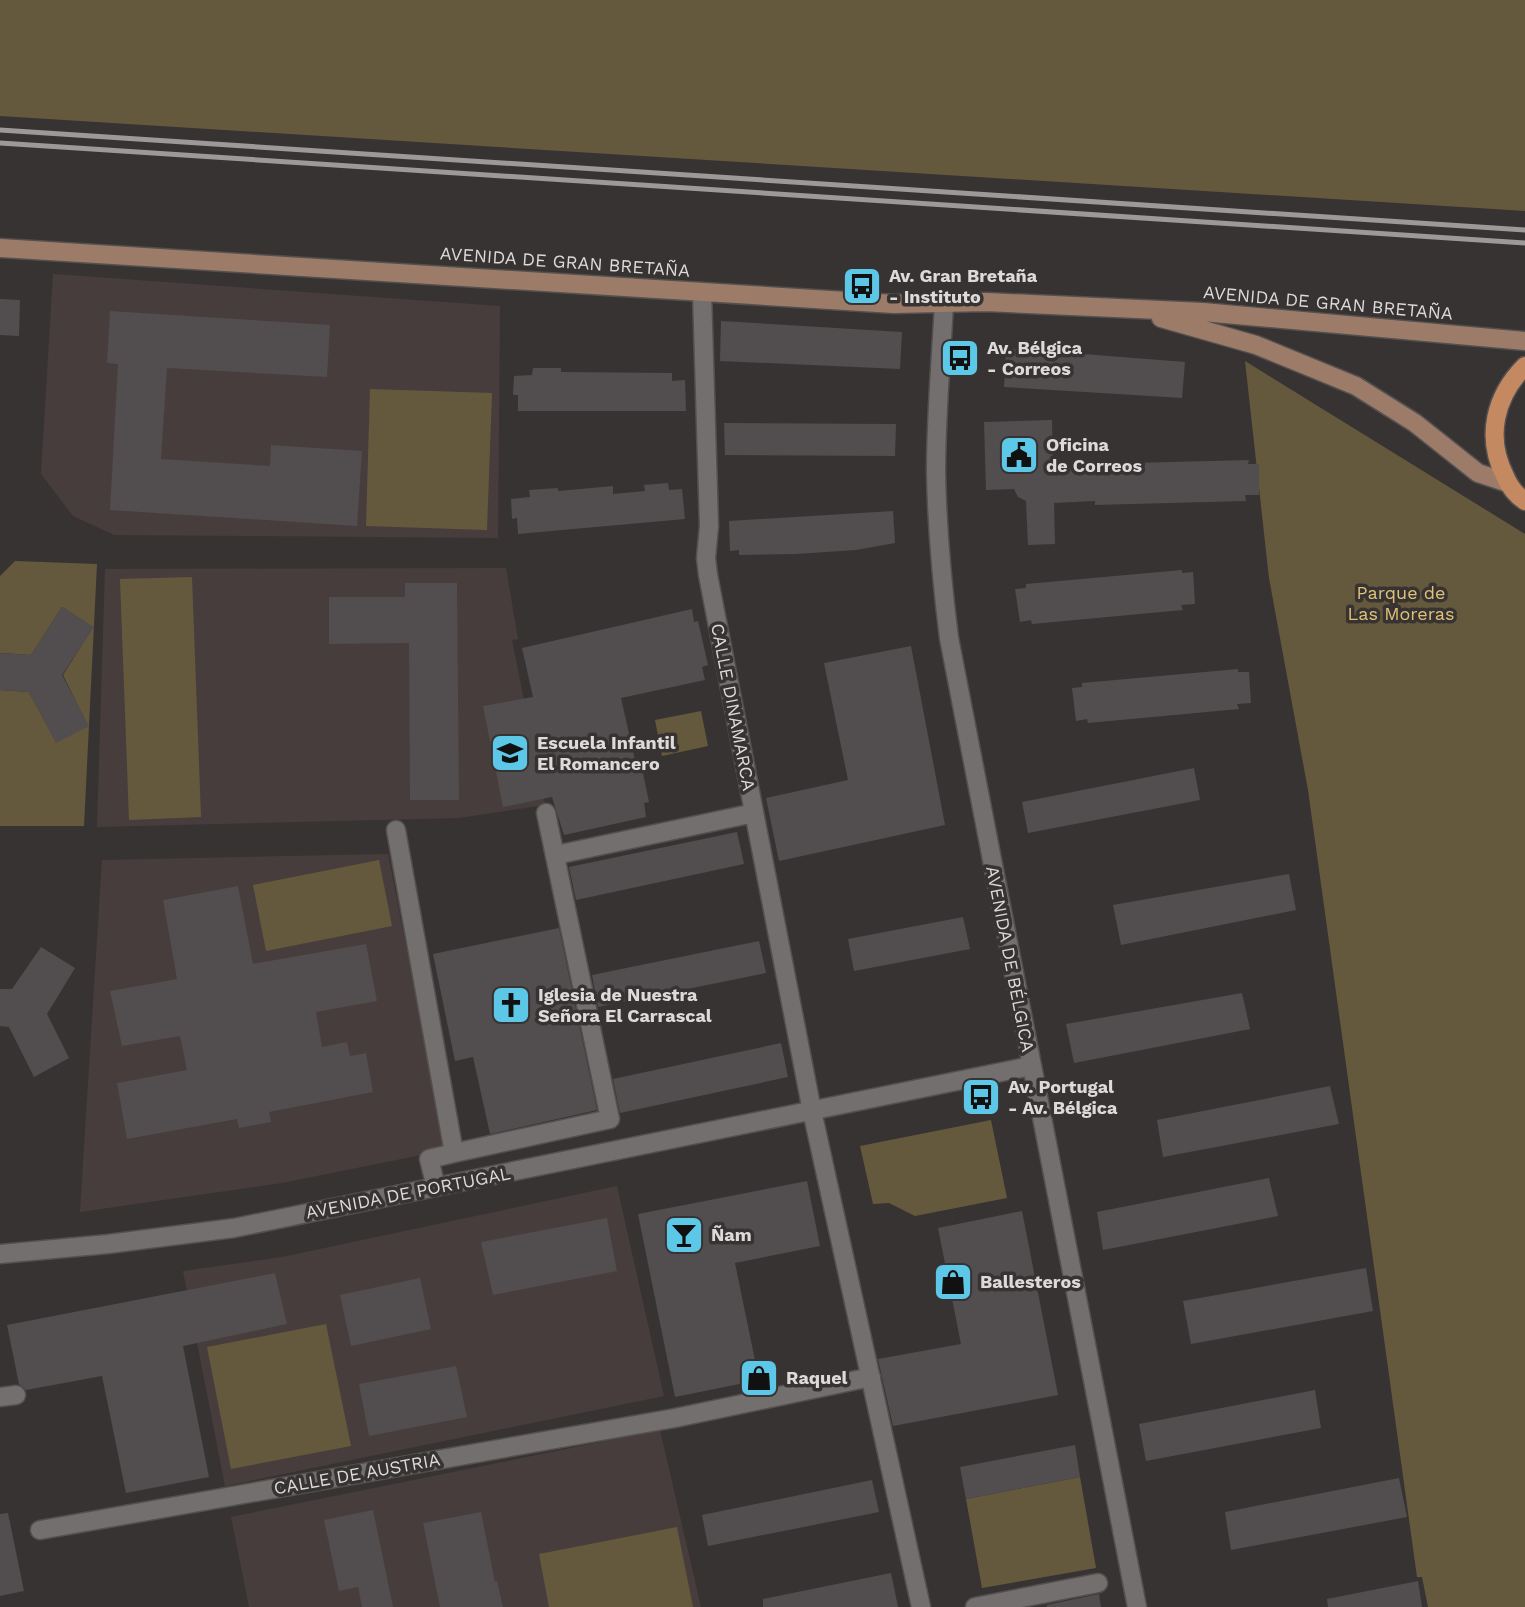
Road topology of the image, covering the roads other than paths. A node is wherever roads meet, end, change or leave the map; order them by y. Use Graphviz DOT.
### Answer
graph roads {
  1 [pos="0,248"];
  2 [pos="702,292"];
  3 [pos="944,304"];
  4 [pos="1127,310"];
  5 [pos="1525,341"];
  6 [pos="1525,366"];
  7 [pos="1519,497"];
  8 [pos="546,813"];
  9 [pos="754,813"];
  10 [pos="396,830"];
  11 [pos="556,855"];
  12 [pos="1031,1066"];
  13 [pos="812,1111"];
  14 [pos="454,1153"];
  15 [pos="436,1188"];
  16 [pos="0,1254"];
  17 [pos="871,1377"];
  18 [pos="40,1530"];
  19 [pos="1098,1583"];
  20 [pos="921,1607"];
  21 [pos="975,1607"];
  22 [pos="1137,1607"];
  1 -- 2 [label="street, AVENIDA DE GRAN BRETAÑA"];
  2 -- 3 [label="street, AVENIDA DE GRAN BRETAÑA"];
  2 -- 9 [label="street, CALLE DINAMARCA"];
  3 -- 4 [label="street, AVENIDA DE GRAN BRETAÑA"];
  3 -- 12 [label="street, AVENIDA DE BÉLGICA"];
  4 -- 5 [label="street, AVENIDA DE GRAN BRETAÑA"];
  4 -- 7 [label="street, AVENIDA DE GRAN BRETAÑA"];
  6 -- 7 [label="main road"];
  8 -- 11 [label="street"];
  9 -- 11 [label="street, CALLE DINAMARCA"];
  9 -- 13 [label="street"];
  10 -- 14 [label="street"];
  11 -- 14 [label="street"];
  12 -- 13 [label="street, AVENIDA DE PORTUGAL"];
  12 -- 22 [label="street, AVENIDA DE BÉLGICA"];
  13 -- 15 [label="street, AVENIDA DE PORTUGAL"];
  13 -- 17 [label="street"];
  14 -- 15 [label="street"];
  15 -- 16 [label="street, AVENIDA DE PORTUGAL"];
  17 -- 18 [label="street, CALLE DE AUSTRIA"];
  17 -- 20 [label="street"];
  19 -- 21 [label="street"];
}
